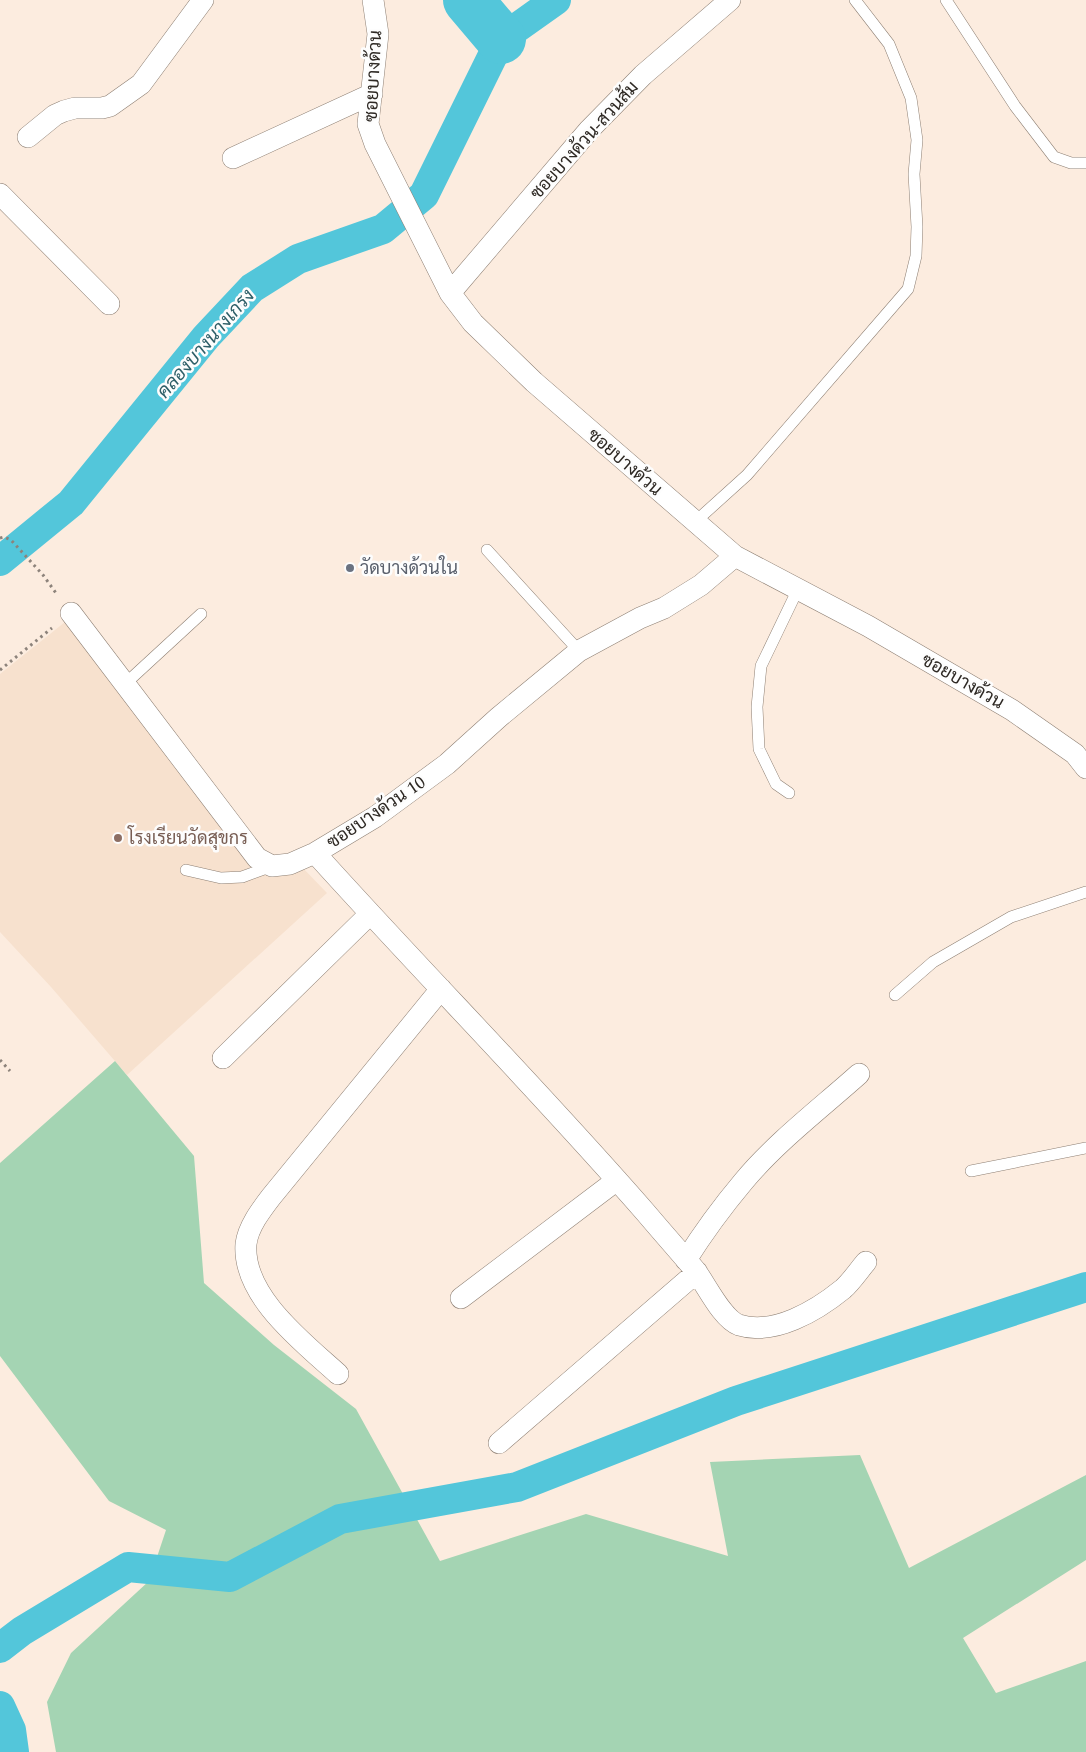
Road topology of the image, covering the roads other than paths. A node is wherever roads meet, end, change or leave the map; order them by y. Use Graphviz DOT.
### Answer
graph roads {
  1 [pos="203,0"];
  2 [pos="373,0"];
  3 [pos="730,0"];
  4 [pos="855,0"];
  5 [pos="946,0"];
  6 [pos="372,94"];
  7 [pos="28,137"];
  8 [pos="233,158"];
  9 [pos="1086,163"];
  10 [pos="0,194"];
  11 [pos="446,285"];
  12 [pos="109,304"];
  13 [pos="695,522"];
  14 [pos="487,550"];
  15 [pos="735,556"];
  16 [pos="798,589"];
  17 [pos="71,613"];
  18 [pos="201,614"];
  19 [pos="579,651"];
  20 [pos="125,684"];
  21 [pos="1082,757"];
  22 [pos="789,793"];
  23 [pos="315,853"];
  24 [pos="272,866"];
  25 [pos="186,870"];
  26 [pos="1086,892"];
  27 [pos="370,914"];
  28 [pos="441,989"];
  29 [pos="895,994"];
  30 [pos="223,1058"];
  31 [pos="859,1074"];
  32 [pos="1086,1148"];
  33 [pos="971,1171"];
  34 [pos="617,1180"];
  35 [pos="866,1262"];
  36 [pos="691,1266"];
  37 [pos="461,1298"];
  38 [pos="338,1374"];
  39 [pos="499,1443"];
  1 -- 7 [label="street"];
  2 -- 6 [label="street, ซอยบางด้วน"];
  3 -- 11 [label="street, ซอยบางด้วน-สวนส้ม"];
  4 -- 13 [label="lane"];
  5 -- 9 [label="lane"];
  6 -- 8 [label="street"];
  6 -- 11 [label="street, ซอยบางด้วน"];
  10 -- 12 [label="street"];
  11 -- 13 [label="street, ซอยบางด้วน"];
  13 -- 15 [label="street, ซอยบางด้วน"];
  14 -- 19 [label="lane"];
  15 -- 16 [label="street, ซอยบางด้วน"];
  15 -- 19 [label="street, ซอยบางด้วน 10"];
  16 -- 21 [label="street, ซอยบางด้วน"];
  16 -- 22 [label="lane"];
  17 -- 20 [label="street"];
  18 -- 20 [label="lane"];
  19 -- 23 [label="street, ซอยบางด้วน 10"];
  20 -- 24 [label="street"];
  23 -- 24 [label="street, ซอยบางด้วน 10"];
  23 -- 27 [label="street"];
  24 -- 25 [label="lane"];
  26 -- 29 [label="lane"];
  27 -- 28 [label="street"];
  27 -- 30 [label="street"];
  28 -- 34 [label="street"];
  28 -- 38 [label="street"];
  31 -- 36 [label="street"];
  32 -- 33 [label="lane"];
  34 -- 36 [label="street"];
  34 -- 37 [label="street"];
  35 -- 36 [label="street"];
  36 -- 39 [label="street"];
}
